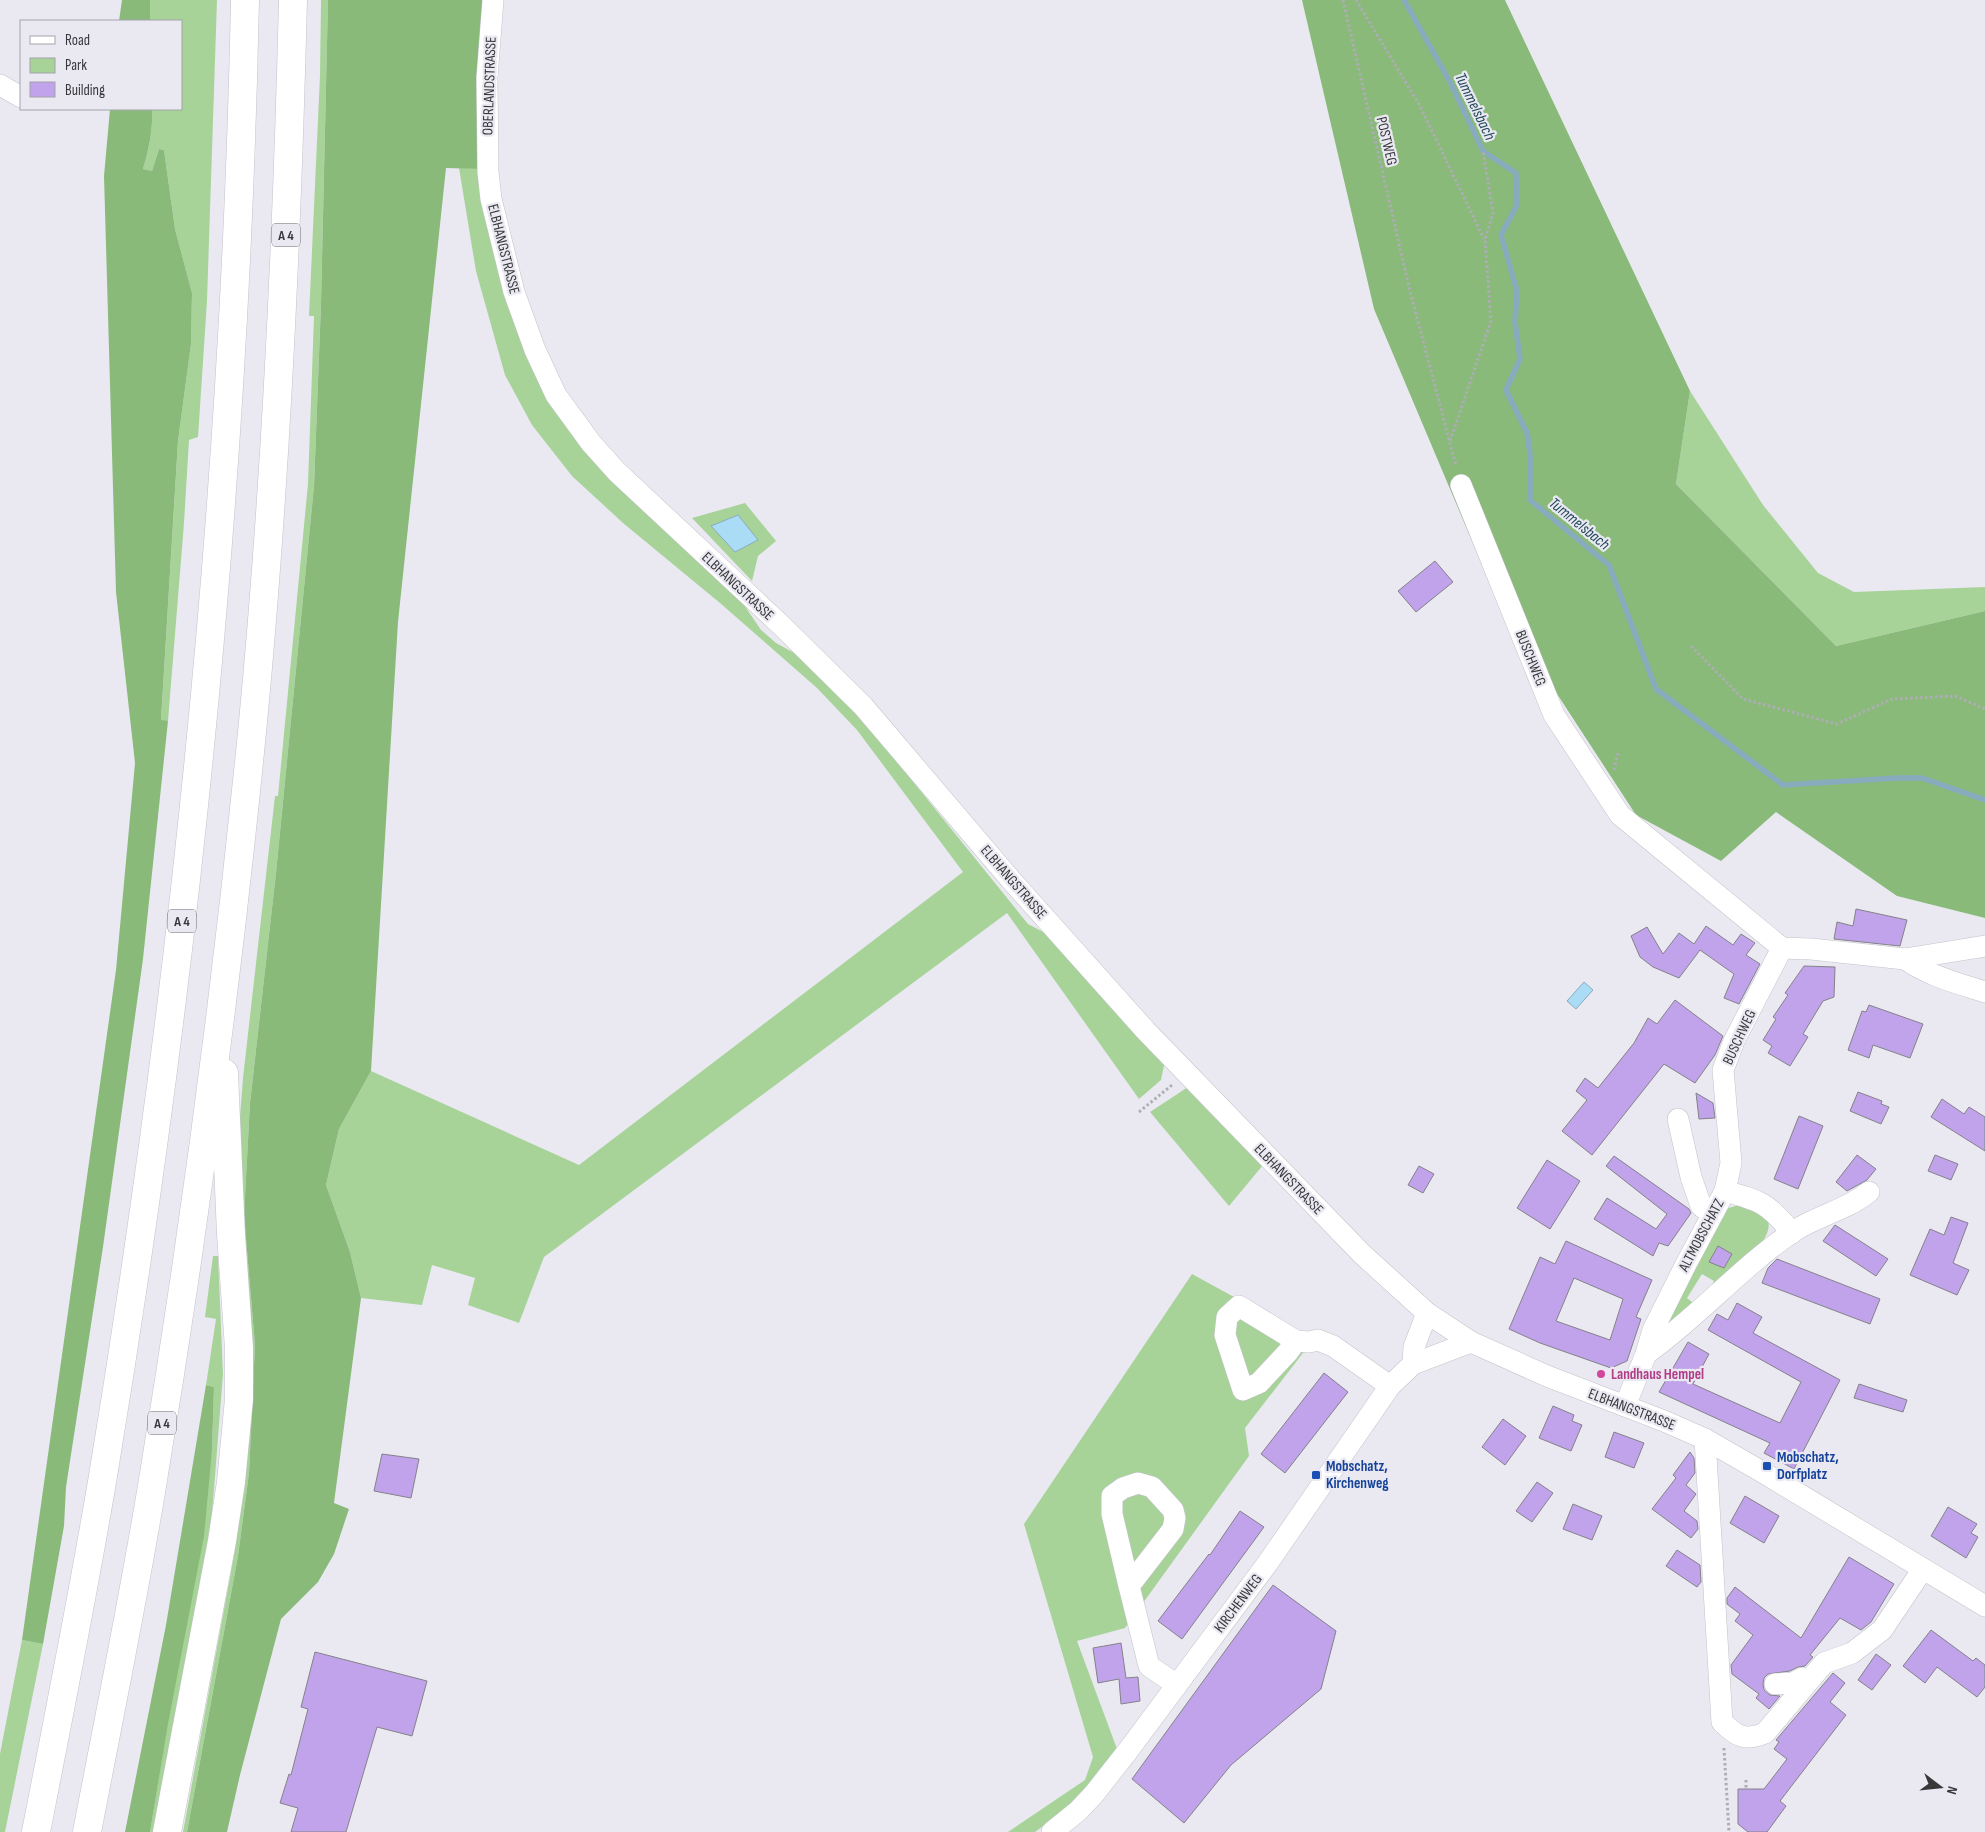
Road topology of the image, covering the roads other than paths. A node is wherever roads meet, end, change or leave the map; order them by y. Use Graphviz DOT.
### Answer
graph roads {
  1 [pos="244,0"];
  2 [pos="293,0"];
  3 [pos="493,0"];
  4 [pos="0,85"];
  5 [pos="20,97"];
  6 [pos="488,172"];
  7 [pos="1461,484"];
  8 [pos="1985,946"];
  9 [pos="1782,948"];
  10 [pos="1905,959"];
  11 [pos="1985,992"];
  12 [pos="221,1011"];
  13 [pos="1678,1118"];
  14 [pos="1725,1191"];
  15 [pos="1869,1192"];
  16 [pos="1712,1214"];
  17 [pos="1792,1233"];
  18 [pos="1427,1313"];
  19 [pos="1296,1341"];
  20 [pos="1471,1342"];
  21 [pos="1646,1354"];
  22 [pos="1413,1364"];
  23 [pos="1390,1386"];
  24 [pos="1625,1406"];
  25 [pos="1705,1439"];
  26 [pos="1923,1569"];
  27 [pos="1129,1586"];
  28 [pos="1985,1606"];
  29 [pos="1824,1663"];
  30 [pos="1177,1685"];
  31 [pos="1789,1685"];
  32 [pos="36,1832"];
  33 [pos="87,1832"];
  34 [pos="167,1832"];
  35 [pos="1052,1832"];
  1 -- 32 [label="highway, A 4"];
  2 -- 12 [label="highway, A 4"];
  3 -- 6 [label="street, OBERLANDSTRASSE"];
  4 -- 5 [label="street"];
  6 -- 18 [label="street, ELBHANGSTRASSE"];
  7 -- 9 [label="street, BUSCHWEG"];
  8 -- 10 [label="street"];
  9 -- 10 [label="street"];
  9 -- 14 [label="street, BUSCHWEG"];
  10 -- 11 [label="street"];
  12 -- 33 [label="highway, A 4"];
  12 -- 34 [label="highway"];
  13 -- 16 [label="street"];
  14 -- 16 [label="street, ALTMOBSCHATZ"];
  14 -- 17 [label="street, ALTMOBSCHATZ"];
  15 -- 17 [label="street"];
  16 -- 21 [label="street, ALTMOBSCHATZ"];
  17 -- 21 [label="street"];
  18 -- 20 [label="street, ELBHANGSTRASSE"];
  18 -- 22 [label="street"];
  19 -- 23 [label="street"];
  20 -- 22 [label="street, KIRCHENWEG"];
  20 -- 24 [label="street, ELBHANGSTRASSE"];
  21 -- 24 [label="street, ALTMOBSCHATZ"];
  22 -- 23 [label="street, KIRCHENWEG"];
  23 -- 30 [label="street, KIRCHENWEG"];
  24 -- 25 [label="street, ELBHANGSTRASSE"];
  25 -- 26 [label="street, ELBHANGSTRASSE"];
  25 -- 29 [label="street"];
  26 -- 28 [label="street, ELBHANGSTRASSE"];
  26 -- 29 [label="street"];
  27 -- 30 [label="street"];
  29 -- 31 [label="street"];
  30 -- 35 [label="street, KIRCHENWEG"];
}
